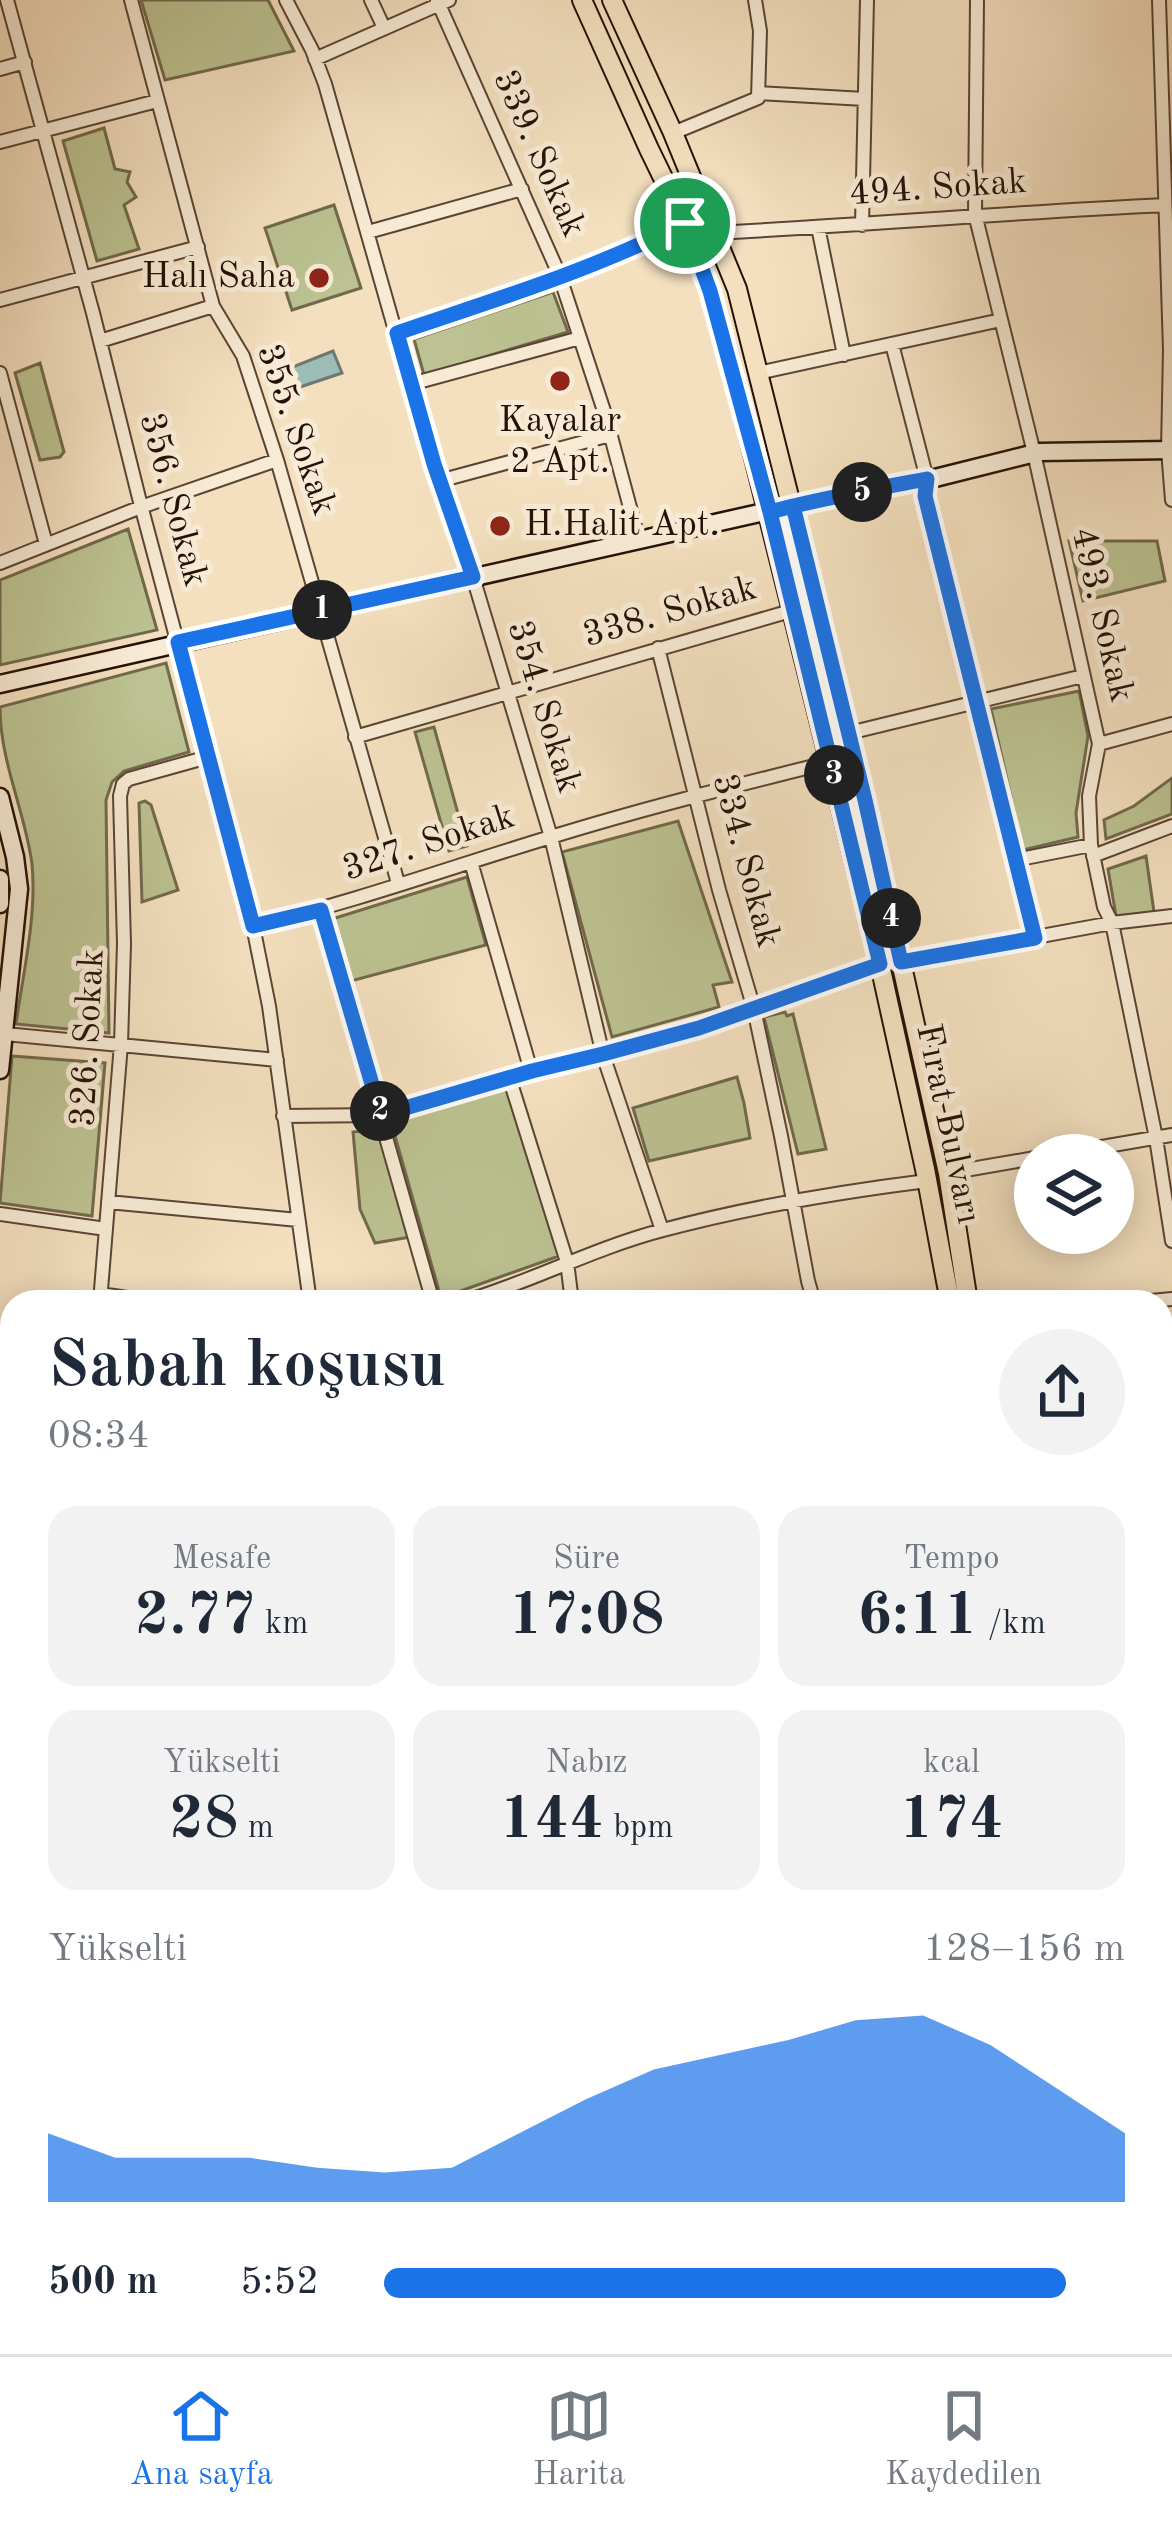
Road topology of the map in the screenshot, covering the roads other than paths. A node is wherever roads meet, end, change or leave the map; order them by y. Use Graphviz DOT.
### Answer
graph roads {
  1 [pos="8,0"];
  2 [pos="130,0"];
  3 [pos="286,0"];
  4 [pos="371,0"];
  5 [pos="582,0"];
  6 [pos="612,0"];
  7 [pos="754,0"];
  8 [pos="867,0"];
  9 [pos="977,0"];
  10 [pos="1159,0"];
  11 [pos="442,2"];
  12 [pos="384,28"];
  13 [pos="315,59"];
  14 [pos="25,62"];
  15 [pos="0,69"];
  16 [pos="758,93"];
  17 [pos="865,99"];
  18 [pos="157,101"];
  19 [pos="43,130"];
  20 [pos="673,133"];
  21 [pos="0,142"];
  22 [pos="1168,183"];
  23 [pos="522,189"];
  24 [pos="1165,205"];
  25 [pos="975,214"];
  26 [pos="685,223"];
  27 [pos="862,225"];
  28 [pos="818,227"];
  29 [pos="368,232"];
  30 [pos="715,233"];
  31 [pos="198,247"];
  32 [pos="83,278"];
  33 [pos="561,278"];
  34 [pos="0,301"];
  35 [pos="213,306"];
  36 [pos="1000,320"];
  37 [pos="397,333"];
  38 [pos="580,338"];
  39 [pos="100,340"];
  40 [pos="892,344"];
  41 [pos="844,355"];
  42 [pos="0,373"];
  43 [pos="758,373"];
  44 [pos="411,384"];
  45 [pos="610,435"];
  46 [pos="1170,450"];
  47 [pos="1034,453"];
  48 [pos="277,460"];
  49 [pos="927,479"];
  50 [pos="440,481"];
  51 [pos="1172,500"];
  52 [pos="141,506"];
  53 [pos="793,506"];
  54 [pos="770,512"];
  55 [pos="639,541"];
  56 [pos="46,544"];
  57 [pos="0,563"];
  58 [pos="473,577"];
  59 [pos="794,610"];
  60 [pos="319,611"];
  61 [pos="178,642"];
  62 [pos="658,648"];
  63 [pos="1084,676"];
  64 [pos="0,684"];
  65 [pos="506,693"];
  66 [pos="975,702"];
  67 [pos="1172,724"];
  68 [pos="849,734"];
  69 [pos="356,737"];
  70 [pos="1099,743"];
  71 [pos="208,757"];
  72 [pos="830,762"];
  73 [pos="696,795"];
  74 [pos="0,796"];
  75 [pos="1172,826"];
  76 [pos="550,837"];
  77 [pos="1092,850"];
  78 [pos="1016,860"];
  79 [pos="471,862"];
  80 [pos="0,879"];
  81 [pos="398,883"];
  82 [pos="0,904"];
  83 [pos="321,910"];
  84 [pos="1172,916"];
  85 [pos="1112,923"];
  86 [pos="253,926"];
  87 [pos="1035,938"];
  88 [pos="901,962"];
  89 [pos="880,964"];
  90 [pos="754,1009"];
  91 [pos="4,1034"];
  92 [pos="122,1043"];
  93 [pos="603,1054"];
  94 [pos="277,1060"];
  95 [pos="0,1070"];
  96 [pos="532,1071"];
  97 [pos="509,1077"];
  98 [pos="381,1115"];
  99 [pos="283,1116"];
  100 [pos="1172,1135"];
  101 [pos="1156,1138"];
  102 [pos="1134,1142"];
  103 [pos="1014,1162"];
  104 [pos="948,1173"];
  105 [pos="927,1181"];
  106 [pos="108,1202"];
  107 [pos="793,1202"];
  108 [pos="0,1214"];
  109 [pos="298,1220"];
  110 [pos="106,1228"];
  111 [pos="662,1230"];
  112 [pos="1172,1241"];
  113 [pos="567,1262"];
  114 [pos="101,1290"];
  115 [pos="308,1290"];
  116 [pos="430,1290"];
  117 [pos="494,1290"];
  118 [pos="570,1290"];
  119 [pos="809,1290"];
  120 [pos="948,1290"];
  121 [pos="966,1290"];
  1 -- 14 [label="street, 356. Sokak"];
  2 -- 18 [label="street, 355. Sokak"];
  3 -- 13 [label="street, 354. Sokak"];
  4 -- 12 [label="street"];
  5 -- 26 [label="main road, Fırat Bulvarı"];
  6 -- 20 [label="main road, Fırat Bulvarı"];
  7 -- 16 [label="street"];
  8 -- 17 [label="street"];
  9 -- 25 [label="street, 493. Sokak"];
  10 -- 22 [label="street"];
  11 -- 12 [label="street"];
  11 -- 23 [label="street, 339. Sokak"];
  12 -- 13 [label="street"];
  13 -- 29 [label="street, 354. Sokak"];
  14 -- 15 [label="street"];
  14 -- 19 [label="street, 356. Sokak"];
  16 -- 17 [label="street"];
  16 -- 20 [label="street"];
  17 -- 27 [label="street"];
  18 -- 19 [label="street"];
  18 -- 31 [label="street, 355. Sokak"];
  19 -- 21 [label="street"];
  19 -- 32 [label="street, 356. Sokak"];
  20 -- 30 [label="main road, Fırat Bulvarı"];
  22 -- 24 [label="street"];
  23 -- 29 [label="street"];
  23 -- 33 [label="street, 339. Sokak"];
  24 -- 25 [label="street, 494. Sokak"];
  24 -- 46 [label="street"];
  25 -- 27 [label="street, 494. Sokak"];
  25 -- 36 [label="street, 493. Sokak"];
  26 -- 33 [label="street"];
  26 -- 54 [label="main road, Fırat Bulvarı"];
  27 -- 28 [label="street, 494. Sokak"];
  28 -- 30 [label="street, 494. Sokak"];
  28 -- 41 [label="street"];
  29 -- 37 [label="street, 354. Sokak"];
  30 -- 43 [label="main road, Fırat Bulvarı"];
  31 -- 32 [label="street"];
  31 -- 35 [label="street, 355. Sokak"];
  32 -- 34 [label="street"];
  32 -- 39 [label="street, 356. Sokak"];
  33 -- 37 [label="street"];
  33 -- 38 [label="street, 339. Sokak"];
  35 -- 39 [label="street"];
  35 -- 48 [label="street, 355. Sokak"];
  36 -- 40 [label="street"];
  36 -- 47 [label="street, 493. Sokak"];
  37 -- 44 [label="street, 354. Sokak"];
  38 -- 44 [label="street"];
  38 -- 45 [label="street, 339. Sokak"];
  39 -- 52 [label="street, 356. Sokak"];
  40 -- 41 [label="street"];
  40 -- 49 [label="street"];
  41 -- 43 [label="street"];
  42 -- 56 [label="street"];
  43 -- 53 [label="main road, Fırat Bulvarı"];
  44 -- 50 [label="street, 354. Sokak"];
  45 -- 50 [label="street"];
  45 -- 55 [label="street, 339. Sokak"];
  46 -- 47 [label="street"];
  46 -- 51 [label="street"];
  47 -- 49 [label="street"];
  47 -- 63 [label="street, 493. Sokak"];
  48 -- 52 [label="street"];
  48 -- 60 [label="street, 355. Sokak"];
  49 -- 53 [label="street"];
  49 -- 66 [label="street"];
  50 -- 58 [label="street, 354. Sokak"];
  52 -- 56 [label="street"];
  52 -- 61 [label="street, 356. Sokak"];
  53 -- 54 [label="street"];
  53 -- 68 [label="main road, Fırat Bulvarı"];
  54 -- 55 [label="street"];
  54 -- 59 [label="main road, Fırat Bulvarı"];
  55 -- 58 [label="street"];
  56 -- 57 [label="street"];
  58 -- 60 [label="street"];
  58 -- 65 [label="street, 354. Sokak"];
  59 -- 62 [label="street, 338. Sokak"];
  59 -- 72 [label="main road, Fırat Bulvarı"];
  60 -- 61 [label="street"];
  60 -- 69 [label="street, 355. Sokak"];
  61 -- 64 [label="street"];
  61 -- 71 [label="street, 356. Sokak"];
  62 -- 65 [label="street, 338. Sokak"];
  62 -- 73 [label="street, 334. Sokak"];
  63 -- 66 [label="street"];
  63 -- 70 [label="street, 493. Sokak"];
  65 -- 69 [label="street, 338. Sokak"];
  65 -- 76 [label="street, 354. Sokak"];
  66 -- 68 [label="street"];
  66 -- 78 [label="street"];
  67 -- 70 [label="street"];
  68 -- 88 [label="main road, Fırat Bulvarı"];
  69 -- 81 [label="street, 355. Sokak"];
  70 -- 77 [label="street, 493. Sokak"];
  71 -- 86 [label="street, 356. Sokak"];
  71 -- 92 [label="street, 326. Sokak"];
  72 -- 73 [label="street, 327. Sokak"];
  72 -- 89 [label="main road, Fırat Bulvarı"];
  73 -- 76 [label="street, 327. Sokak"];
  73 -- 90 [label="street, 334. Sokak"];
  74 -- 91 [label="street"];
  75 -- 77 [label="street"];
  76 -- 79 [label="street, 327. Sokak"];
  76 -- 93 [label="street, 354. Sokak"];
  77 -- 78 [label="street"];
  77 -- 85 [label="street, 493. Sokak"];
  78 -- 87 [label="street"];
  79 -- 81 [label="street, 327. Sokak"];
  79 -- 96 [label="street"];
  80 -- 82 [label="street"];
  81 -- 83 [label="street, 327. Sokak"];
  83 -- 86 [label="street, 327. Sokak"];
  83 -- 98 [label="street"];
  84 -- 85 [label="street"];
  85 -- 87 [label="street"];
  85 -- 101 [label="street, 493. Sokak"];
  86 -- 94 [label="street, 356. Sokak"];
  87 -- 88 [label="street"];
  88 -- 104 [label="main road, Fırat Bulvarı"];
  89 -- 90 [label="street"];
  89 -- 105 [label="main road, Fırat Bulvarı"];
  90 -- 93 [label="street"];
  90 -- 107 [label="street, 334. Sokak"];
  91 -- 92 [label="street"];
  91 -- 95 [label="street"];
  92 -- 94 [label="street"];
  92 -- 106 [label="street, 326. Sokak"];
  93 -- 96 [label="street"];
  93 -- 111 [label="street, 354. Sokak"];
  94 -- 99 [label="street, 356. Sokak"];
  96 -- 97 [label="street"];
  97 -- 98 [label="street"];
  97 -- 113 [label="street"];
  98 -- 99 [label="street"];
  98 -- 116 [label="street"];
  99 -- 109 [label="street, 356. Sokak"];
  100 -- 101 [label="street"];
  101 -- 102 [label="street"];
  101 -- 112 [label="street, 493. Sokak"];
  103 -- 104 [label="street"];
  104 -- 121 [label="main road, Fırat Bulvarı"];
  105 -- 107 [label="street"];
  105 -- 120 [label="main road, Fırat Bulvarı"];
  106 -- 109 [label="street"];
  106 -- 110 [label="street, 326. Sokak"];
  107 -- 111 [label="street"];
  107 -- 119 [label="street, 334. Sokak"];
  108 -- 110 [label="street"];
  109 -- 115 [label="street, 356. Sokak"];
  110 -- 114 [label="street, 326. Sokak"];
  111 -- 113 [label="street"];
  113 -- 117 [label="street"];
  113 -- 118 [label="street"];
}
